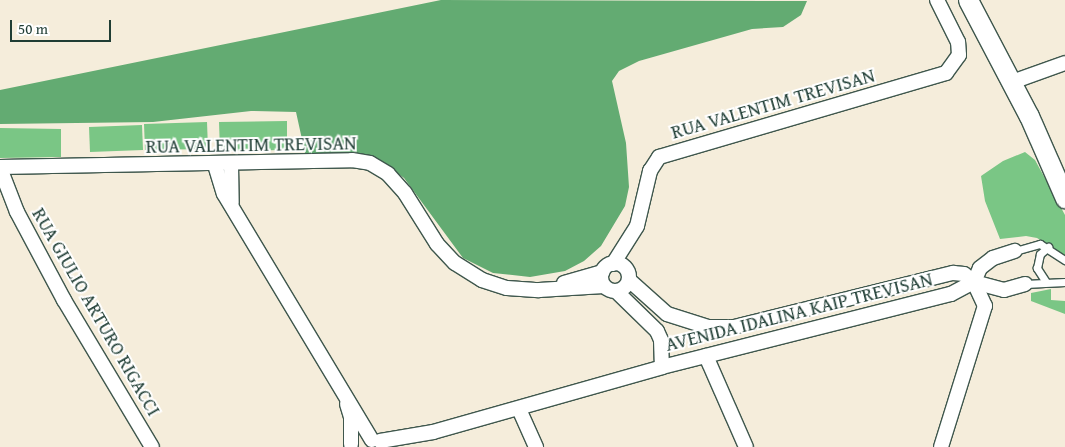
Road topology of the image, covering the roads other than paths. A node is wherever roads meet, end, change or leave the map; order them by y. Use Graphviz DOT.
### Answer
graph roads {
  1 [pos="937,0"];
  2 [pos="968,0"];
  3 [pos="1065,63"];
  4 [pos="1012,82"];
  5 [pos="231,164"];
  6 [pos="215,165"];
  7 [pos="0,167"];
  8 [pos="1065,198"];
  9 [pos="232,203"];
  10 [pos="637,226"];
  11 [pos="1048,247"];
  12 [pos="1015,252"];
  13 [pos="1065,260"];
  14 [pos="628,275"];
  15 [pos="609,278"];
  16 [pos="974,282"];
  17 [pos="1046,282"];
  18 [pos="1065,282"];
  19 [pos="1025,284"];
  20 [pos="539,290"];
  21 [pos="706,356"];
  22 [pos="662,367"];
  23 [pos="344,396"];
  24 [pos="519,409"];
  25 [pos="433,432"];
  26 [pos="380,443"];
  27 [pos="348,445"];
  28 [pos="152,447"];
  29 [pos="406,447"];
  30 [pos="536,447"];
  31 [pos="746,447"];
  32 [pos="940,447"];
  1 -- 10 [label="street, RUA VALENTIM TREVISAN"];
  2 -- 4 [label="street"];
  3 -- 4 [label="street"];
  4 -- 8 [label="street"];
  5 -- 6 [label="street, RUA VALENTIM TREVISAN"];
  5 -- 9 [label="street"];
  5 -- 20 [label="street, RUA VALENTIM TREVISAN"];
  6 -- 7 [label="street, RUA VALENTIM TREVISAN"];
  6 -- 9 [label="street"];
  7 -- 28 [label="street, RUA GIULIO ARTURO RIGACCI"];
  9 -- 23 [label="street"];
  10 -- 14 [label="street, RUA VALENTIM TREVISAN"];
  10 -- 15 [label="street, RUA VALENTIM TREVISAN"];
  11 -- 12 [label="lane"];
  11 -- 13 [label="lane"];
  11 -- 17 [label="lane"];
  12 -- 16 [label="street, AVENIDA IDALINA KAIP TREVISAN"];
  14 -- 15 [label="street"];
  14 -- 15 [label="street"];
  14 -- 16 [label="street, AVENIDA IDALINA KAIP TREVISAN"];
  15 -- 20 [label="street, RUA VALENTIM TREVISAN"];
  15 -- 20 [label="street, RUA VALENTIM TREVISAN"];
  15 -- 22 [label="street, AVENIDA IDALINA KAIP TREVISAN"];
  16 -- 19 [label="street, AVENIDA IDALINA KAIP TREVISAN"];
  16 -- 21 [label="street, AVENIDA IDALINA KAIP TREVISAN"];
  16 -- 32 [label="street"];
  17 -- 18 [label="lane"];
  17 -- 19 [label="lane"];
  21 -- 22 [label="street, AVENIDA IDALINA KAIP TREVISAN"];
  21 -- 31 [label="street"];
  22 -- 24 [label="street"];
  23 -- 26 [label="street"];
  23 -- 27 [label="street"];
  24 -- 25 [label="street"];
  24 -- 30 [label="street"];
  25 -- 26 [label="street"];
  25 -- 29 [label="street"];
  26 -- 27 [label="street"];
}
